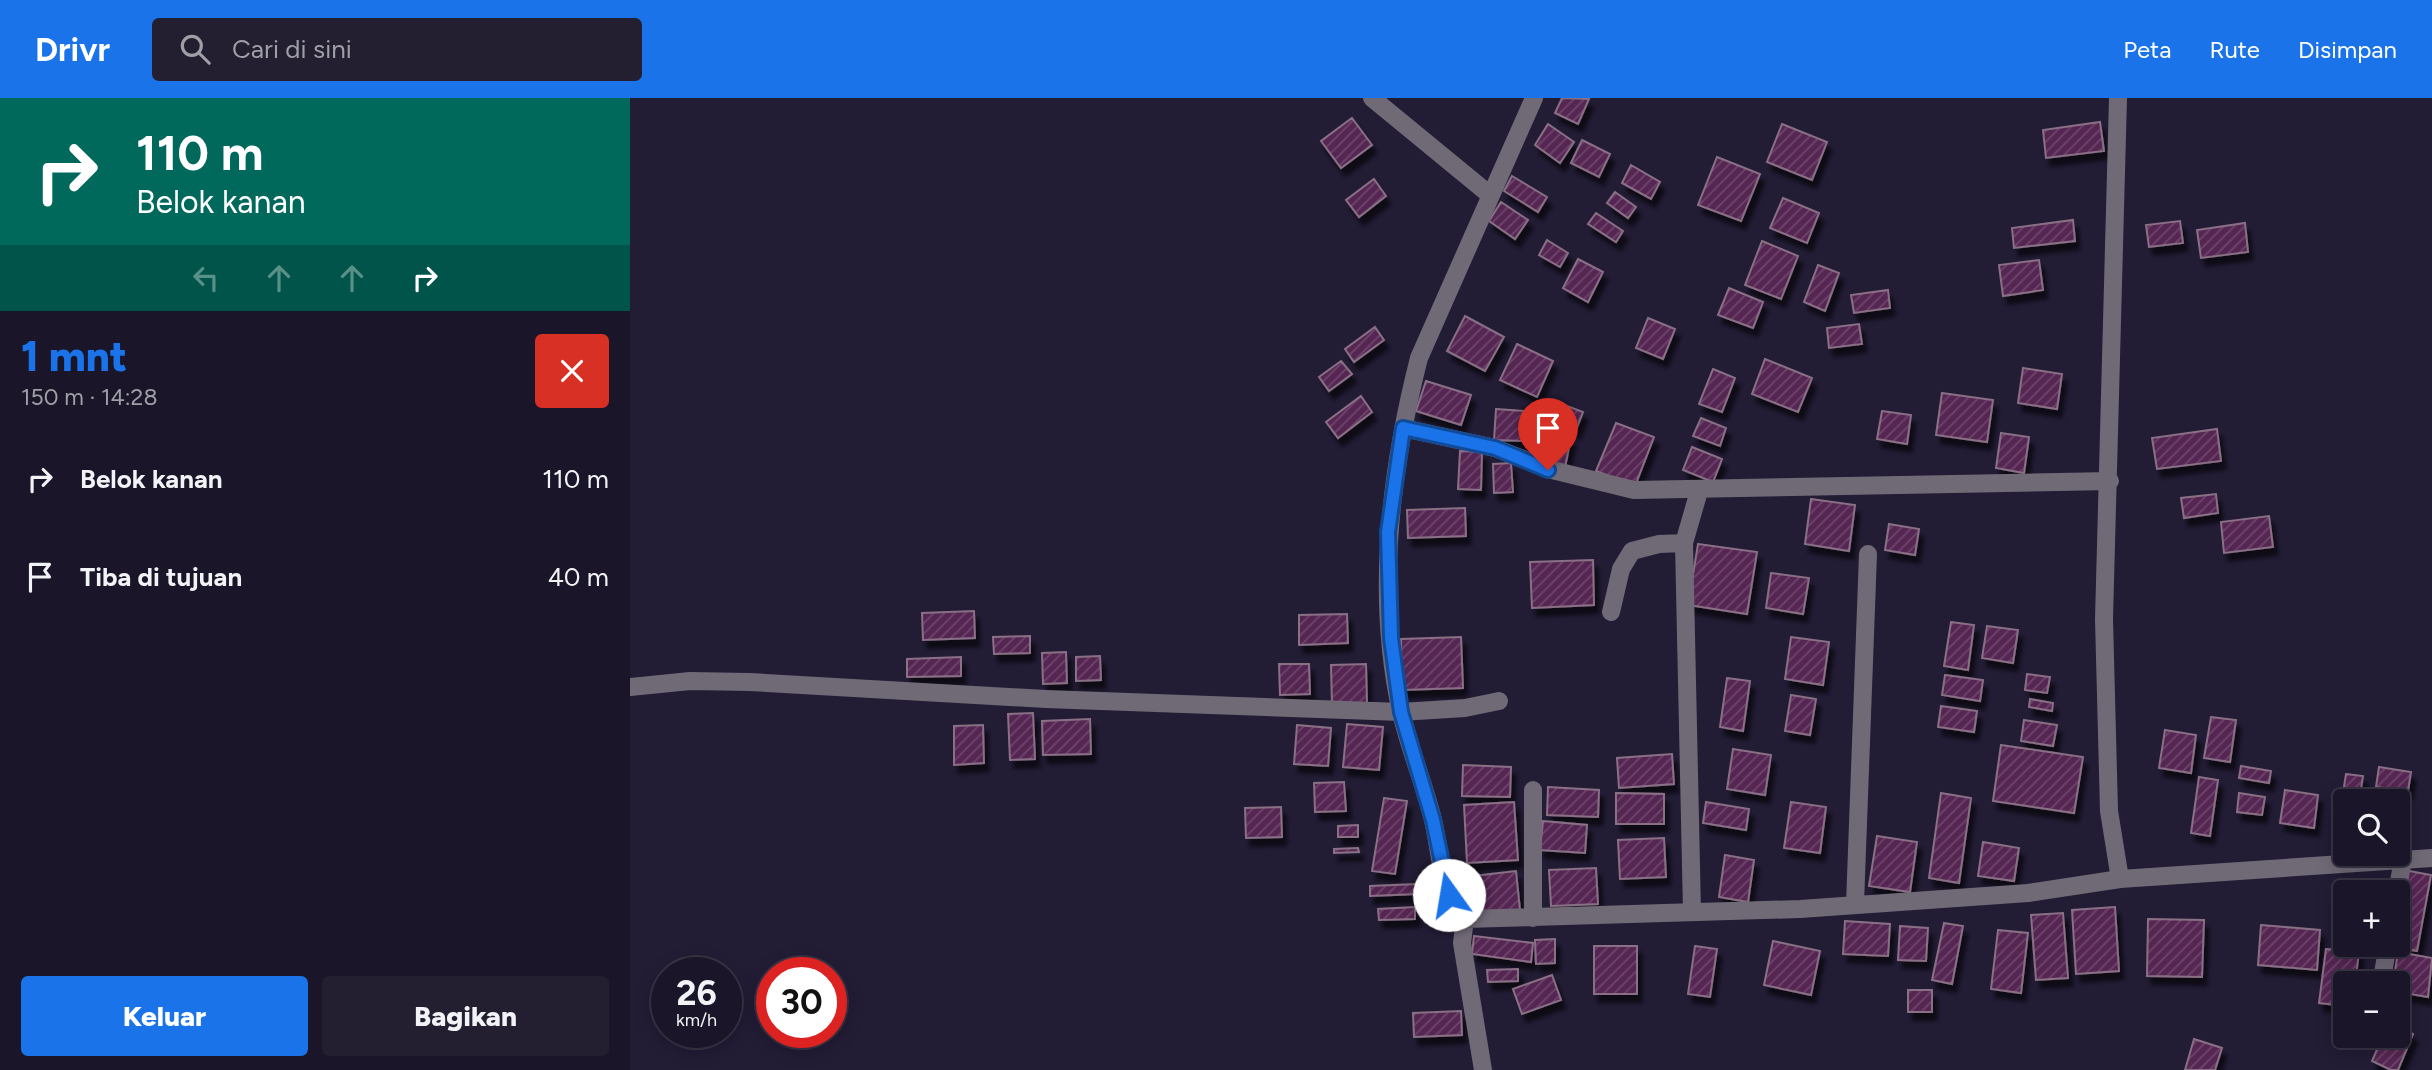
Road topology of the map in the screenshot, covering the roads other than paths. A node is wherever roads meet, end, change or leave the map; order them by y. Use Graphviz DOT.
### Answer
graph roads {
  1 [pos="1372,98"];
  2 [pos="1534,98"];
  3 [pos="2118,98"];
  4 [pos="1490,195"];
  5 [pos="1403,428"];
  6 [pos="2110,481"];
  7 [pos="1699,491"];
  8 [pos="1684,543"];
  9 [pos="1868,554"];
  10 [pos="1611,612"];
  11 [pos="630,687"];
  12 [pos="1499,701"];
  13 [pos="1401,712"];
  14 [pos="1533,790"];
  15 [pos="2432,858"];
  16 [pos="2410,860"];
  17 [pos="2333,865"];
  18 [pos="2120,879"];
  19 [pos="1856,904"];
  20 [pos="1692,912"];
  21 [pos="1533,918"];
  22 [pos="1465,919"];
  23 [pos="1483,1070"];
  1 -- 4 [label="street"];
  2 -- 4 [label="street"];
  3 -- 6 [label="street"];
  4 -- 5 [label="street"];
  5 -- 7 [label="street"];
  5 -- 13 [label="street"];
  6 -- 7 [label="street"];
  6 -- 18 [label="street"];
  7 -- 8 [label="street"];
  8 -- 10 [label="street"];
  8 -- 20 [label="street"];
  9 -- 19 [label="street"];
  11 -- 13 [label="street"];
  12 -- 13 [label="street"];
  13 -- 22 [label="street"];
  14 -- 21 [label="street"];
  15 -- 16 [label="street"];
  17 -- 18 [label="street"];
  18 -- 19 [label="street"];
  19 -- 20 [label="street"];
  20 -- 21 [label="street"];
  21 -- 22 [label="street"];
  22 -- 23 [label="street"];
}
